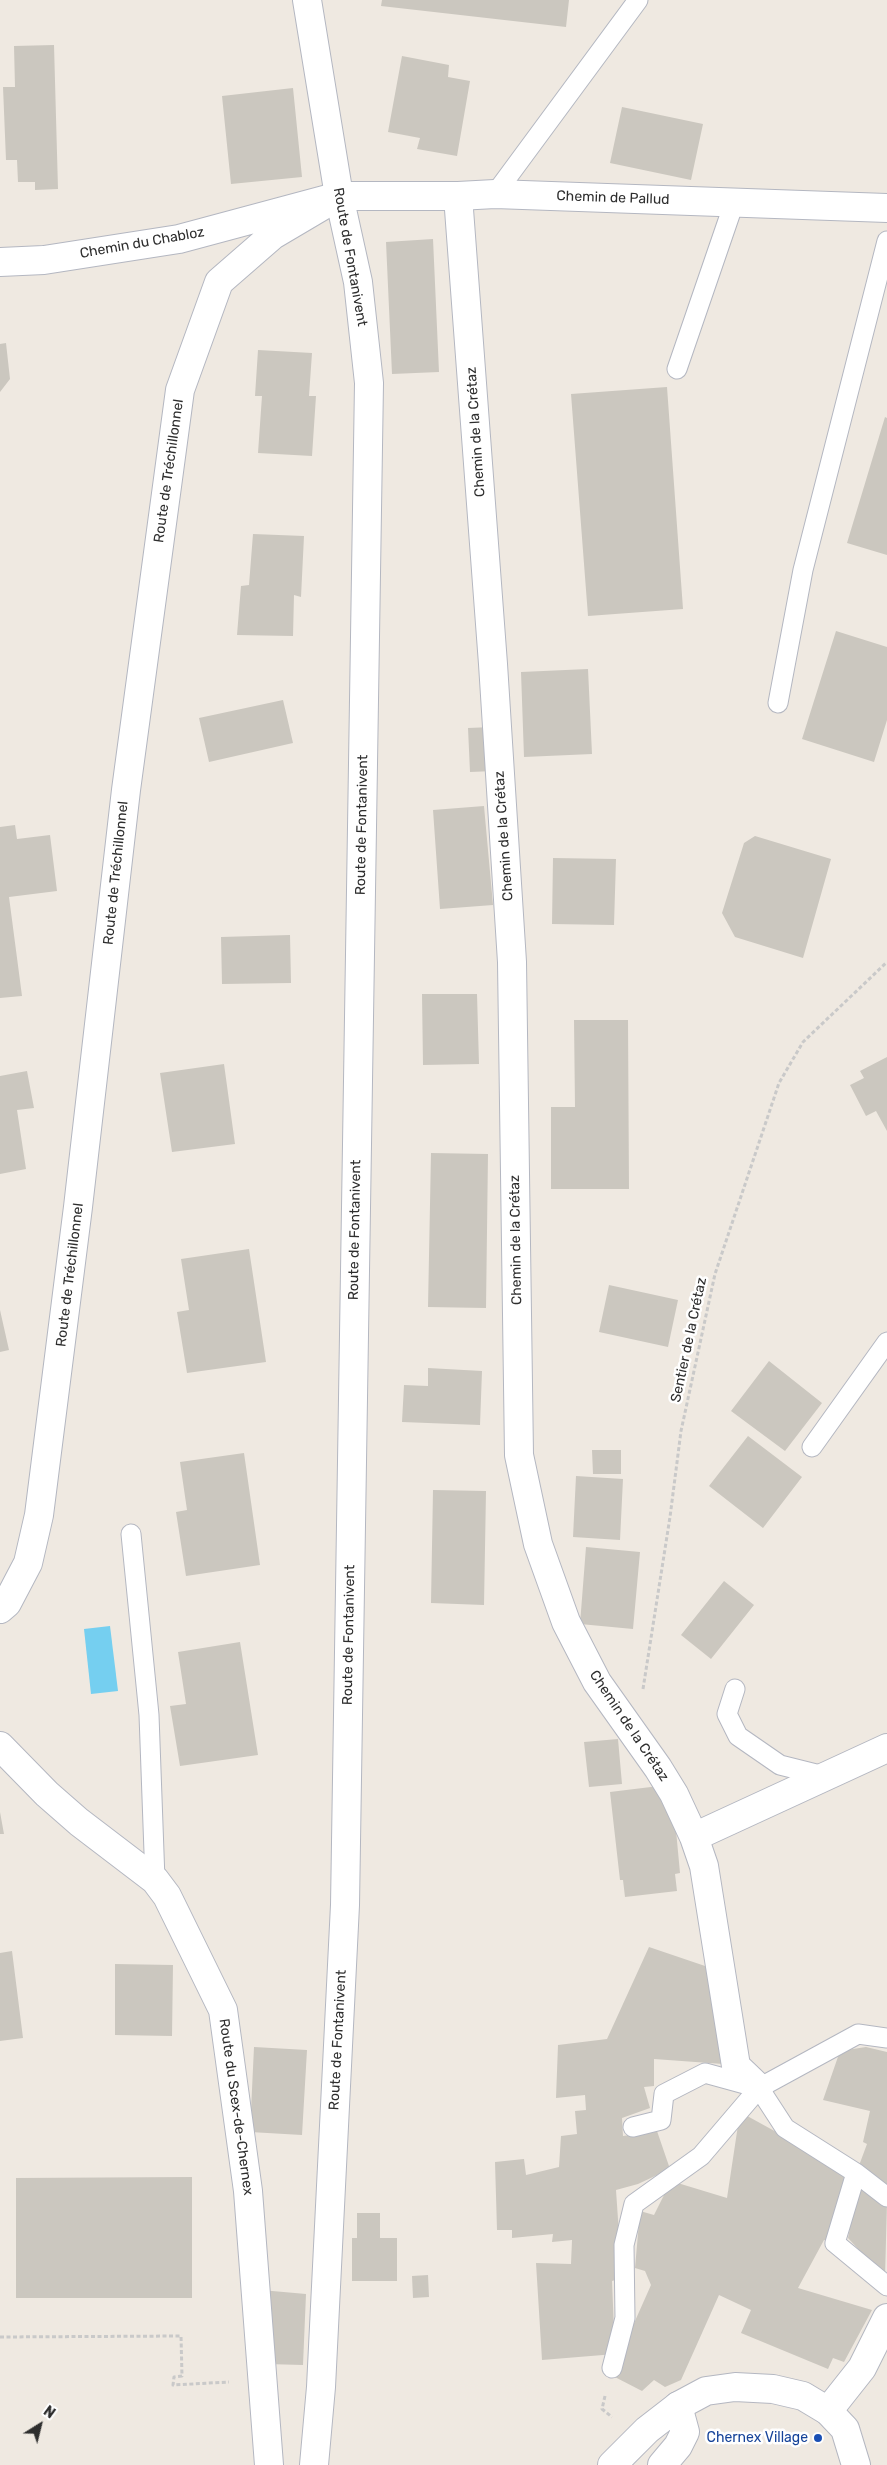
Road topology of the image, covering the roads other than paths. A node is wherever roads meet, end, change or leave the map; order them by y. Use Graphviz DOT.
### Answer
graph roads {
  1 [pos="307,0"];
  2 [pos="638,0"];
  3 [pos="495,194"];
  4 [pos="339,196"];
  5 [pos="458,196"];
  6 [pos="734,203"];
  7 [pos="887,208"];
  8 [pos="887,241"];
  9 [pos="0,262"];
  10 [pos="677,369"];
  11 [pos="778,703"];
  12 [pos="887,1342"];
  13 [pos="812,1447"];
  14 [pos="131,1534"];
  15 [pos="0,1609"];
  16 [pos="735,1689"];
  17 [pos="0,1746"];
  18 [pos="887,1748"];
  19 [pos="824,1776"];
  20 [pos="694,1837"];
  21 [pos="155,1880"];
  22 [pos="887,2038"];
  23 [pos="759,2088"];
  24 [pos="633,2127"];
  25 [pos="856,2173"];
  26 [pos="887,2197"];
  27 [pos="887,2286"];
  28 [pos="887,2318"];
  29 [pos="612,2368"];
  30 [pos="678,2406"];
  31 [pos="828,2412"];
  32 [pos="269,2465"];
  33 [pos="314,2465"];
  34 [pos="612,2465"];
  35 [pos="662,2465"];
  36 [pos="856,2465"];
  1 -- 4 [label="street, Route de Fontanivent"];
  2 -- 3 [label="lane"];
  3 -- 5 [label="street, Chemin de Pallud"];
  3 -- 6 [label="street, Chemin de Pallud"];
  4 -- 5 [label="street, Chemin de Pallud"];
  4 -- 9 [label="street, Chemin du Chabloz"];
  4 -- 15 [label="street, Route de Tréchillonnel"];
  4 -- 33 [label="street, Route de Fontanivent"];
  5 -- 20 [label="street, Chemin de la Crétaz"];
  6 -- 7 [label="street, Chemin de Pallud"];
  6 -- 10 [label="lane"];
  8 -- 11 [label="lane"];
  12 -- 13 [label="lane"];
  14 -- 21 [label="lane"];
  16 -- 19 [label="lane"];
  17 -- 21 [label="street, Route du Scex-de-Chernex"];
  18 -- 19 [label="street"];
  19 -- 20 [label="street"];
  20 -- 23 [label="street, Chemin de la Crétaz"];
  21 -- 32 [label="street, Route du Scex-de-Chernex"];
  22 -- 23 [label="lane"];
  23 -- 24 [label="lane"];
  23 -- 25 [label="lane"];
  23 -- 29 [label="lane"];
  25 -- 26 [label="lane"];
  25 -- 27 [label="lane"];
  28 -- 31 [label="street"];
  30 -- 31 [label="street"];
  30 -- 34 [label="street"];
  30 -- 35 [label="street"];
  31 -- 36 [label="street"];
}
